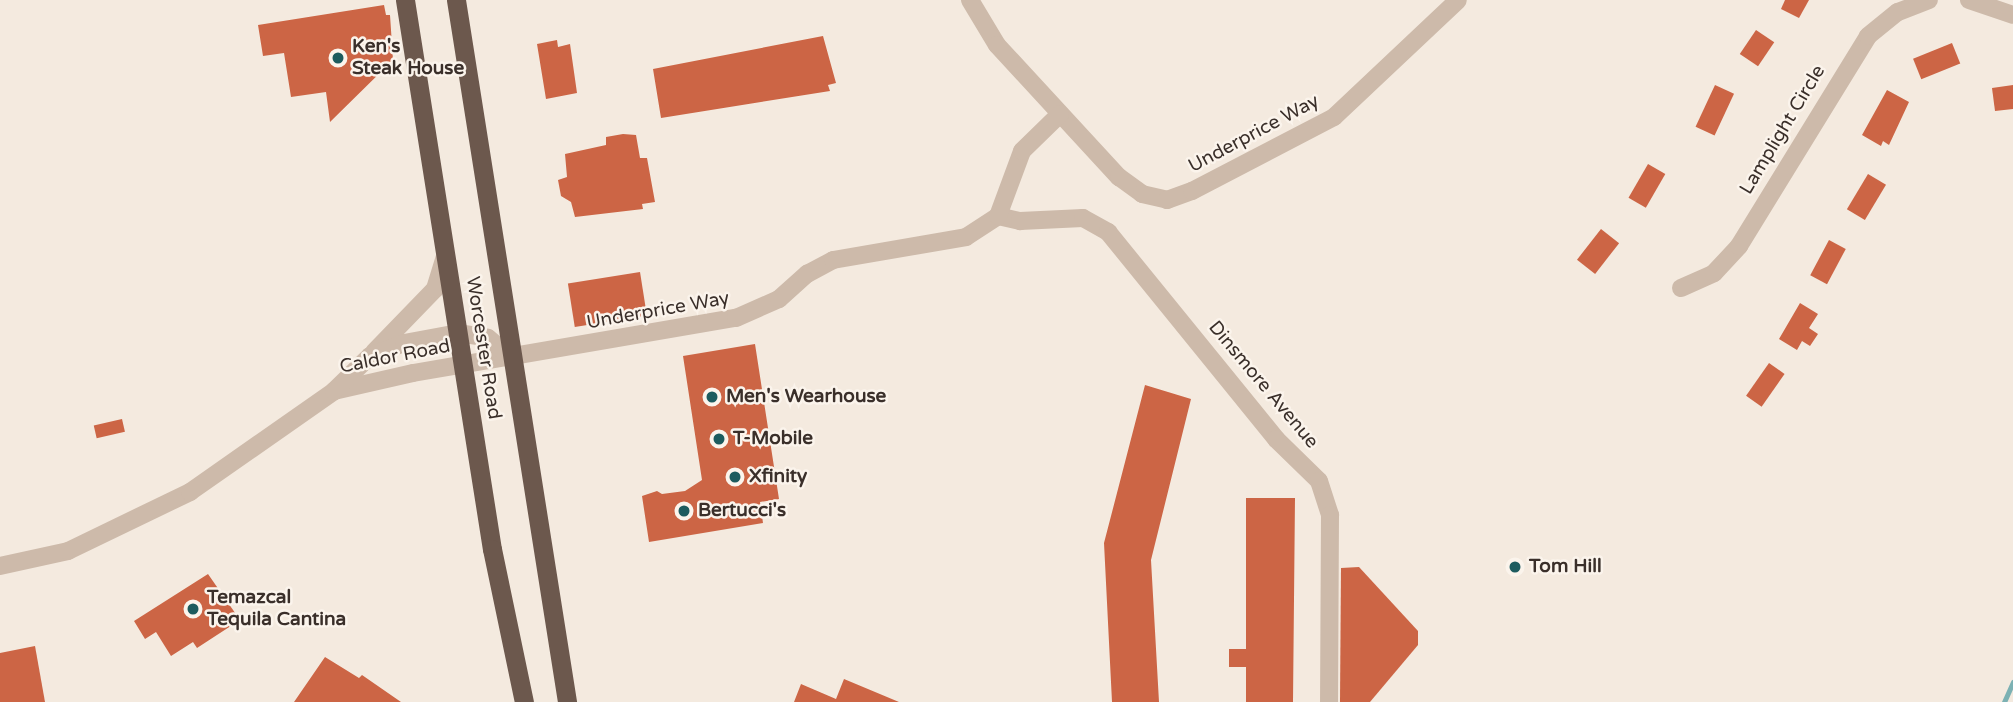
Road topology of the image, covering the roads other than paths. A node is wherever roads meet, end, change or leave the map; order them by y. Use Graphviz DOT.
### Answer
graph roads {
  1 [pos="405,0"];
  2 [pos="456,0"];
  3 [pos="970,0"];
  4 [pos="1458,0"];
  5 [pos="1929,0"];
  6 [pos="1969,0"];
  7 [pos="2013,15"];
  8 [pos="1060,114"];
  9 [pos="998,216"];
  10 [pos="445,253"];
  11 [pos="1681,288"];
  12 [pos="458,333"];
  13 [pos="370,356"];
  14 [pos="512,358"];
  15 [pos="463,365"];
  16 [pos="334,391"];
  17 [pos="0,566"];
  18 [pos="524,702"];
  19 [pos="567,702"];
  20 [pos="1329,702"];
  1 -- 10 [label="highway, Worcester Road"];
  2 -- 14 [label="highway, Worcester Road"];
  3 -- 8 [label="street, Underprice Way"];
  4 -- 8 [label="street, Underprice Way"];
  5 -- 11 [label="street, Lamplight Circle"];
  6 -- 7 [label="street"];
  8 -- 9 [label="street"];
  9 -- 14 [label="street, Underprice Way"];
  9 -- 20 [label="street, Dinsmore Avenue"];
  10 -- 12 [label="highway, Worcester Road"];
  10 -- 13 [label="street"];
  12 -- 13 [label="street, Caldor Road"];
  12 -- 14 [label="street, Caldor Road"];
  12 -- 15 [label="highway, Worcester Road"];
  13 -- 16 [label="street, Caldor Road"];
  14 -- 15 [label="street, Caldor Road"];
  14 -- 19 [label="highway, Worcester Road"];
  15 -- 16 [label="street, Caldor Road"];
  15 -- 18 [label="highway, Worcester Road"];
  16 -- 17 [label="street, Caldor Road"];
}
